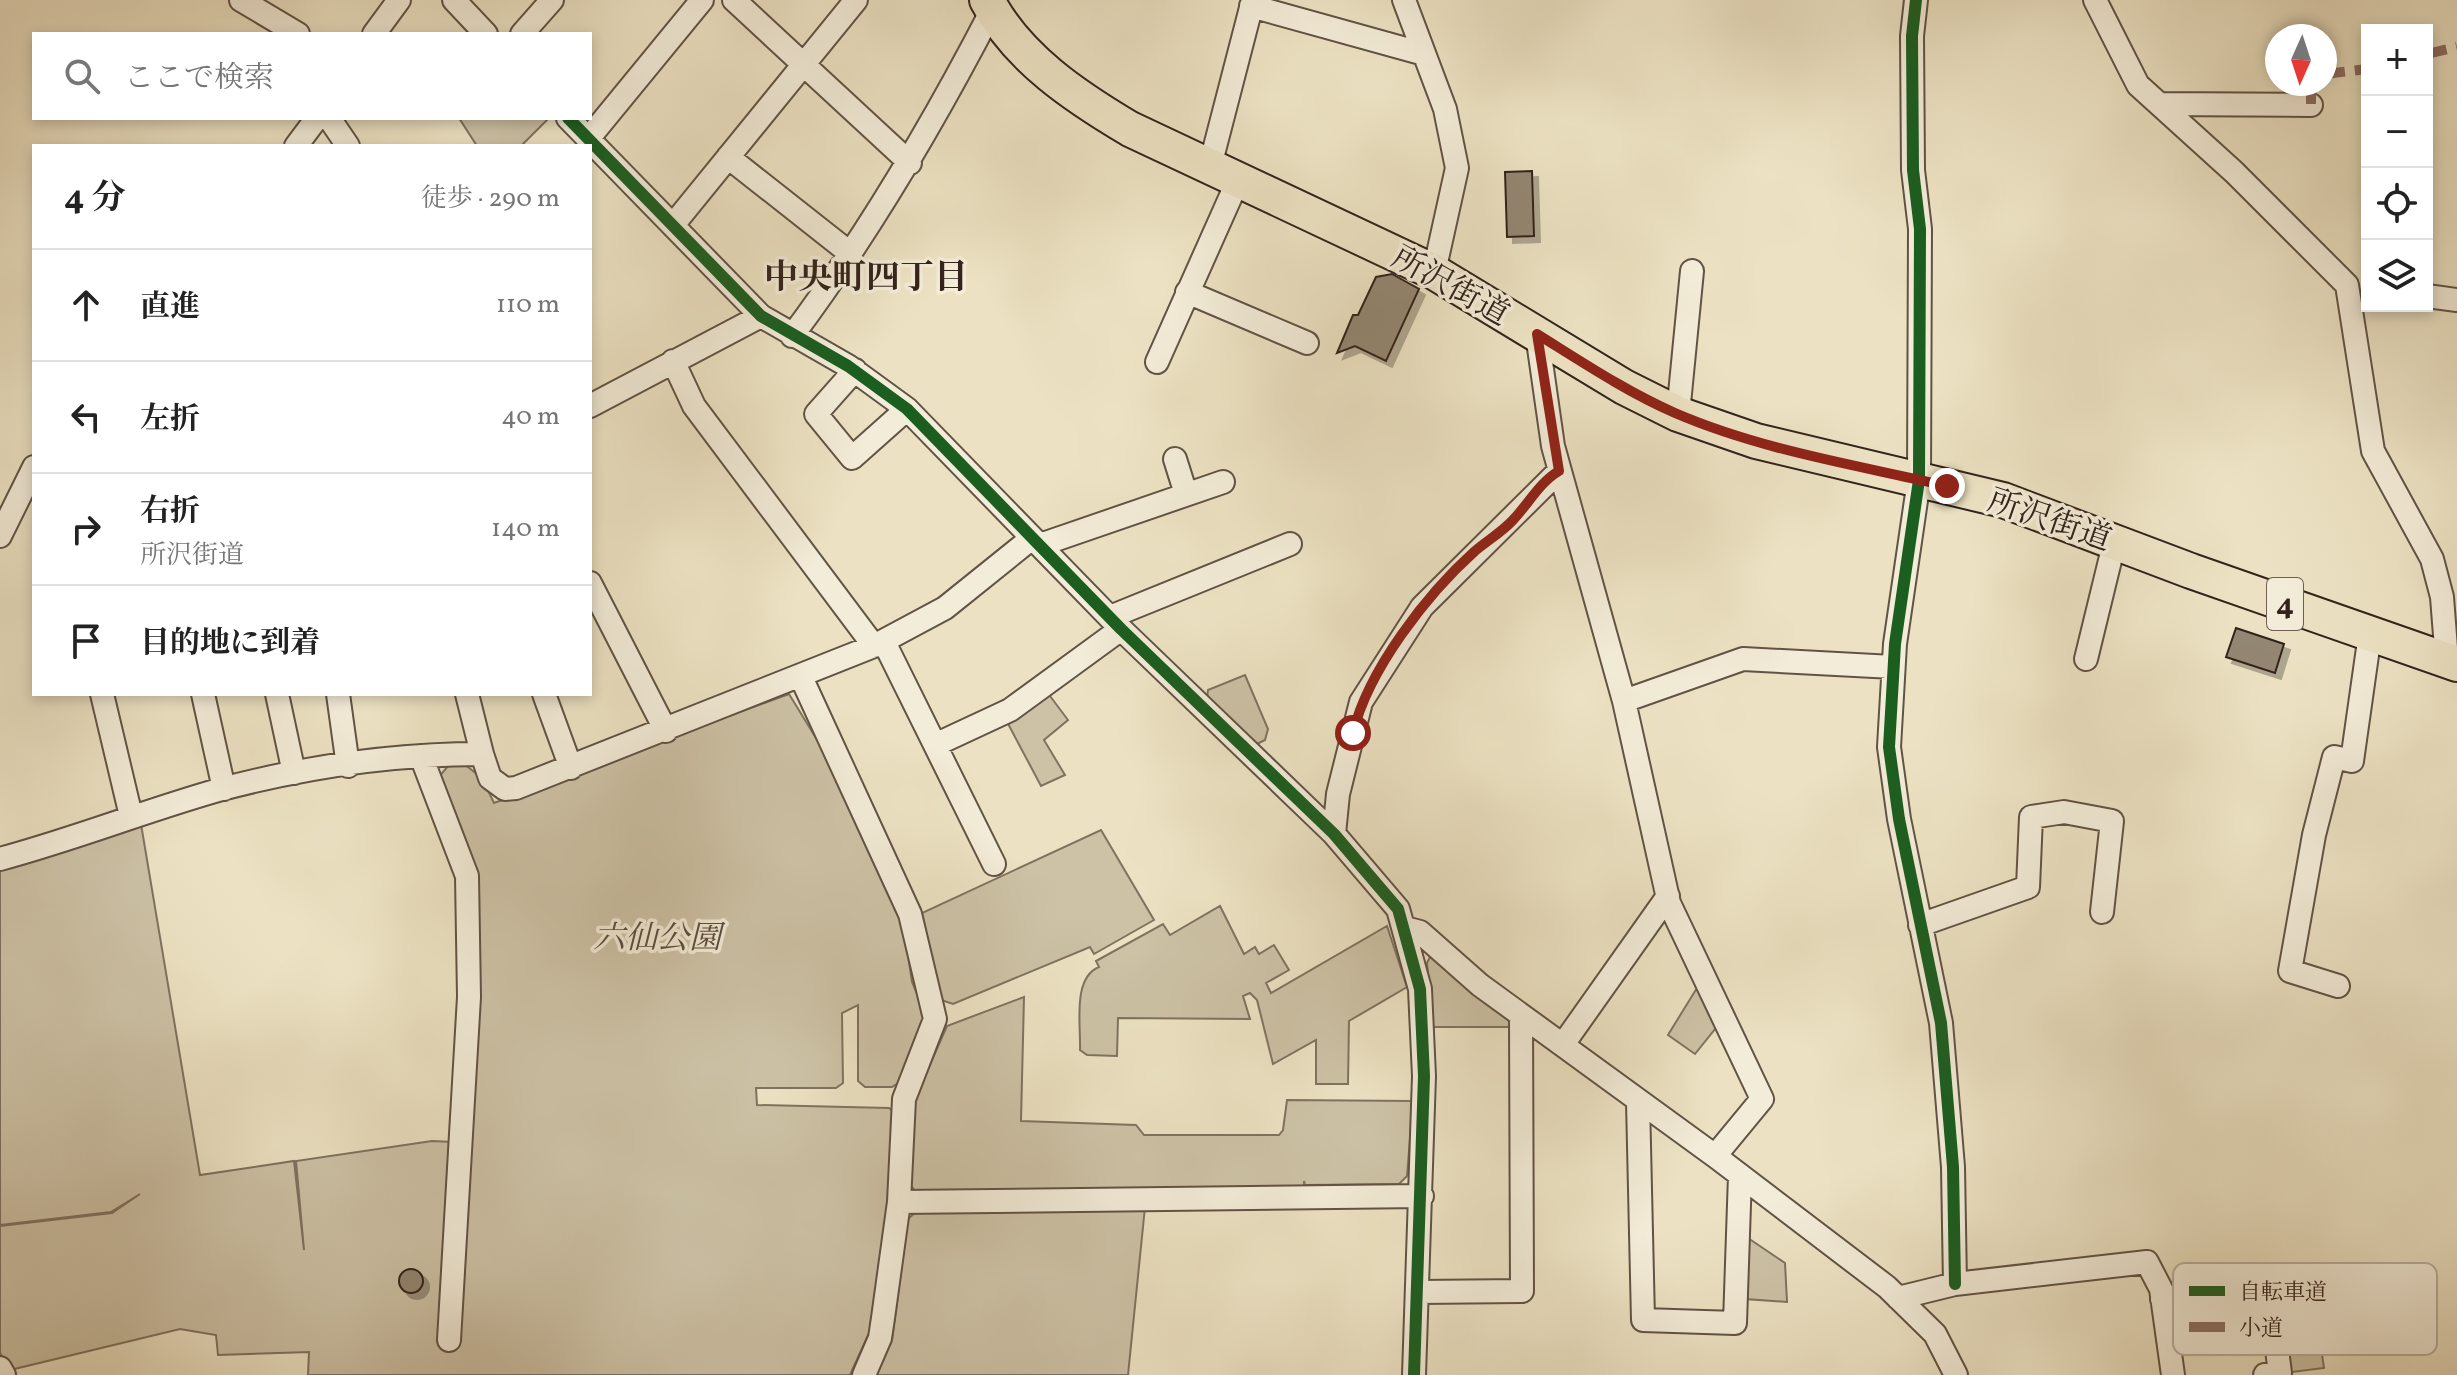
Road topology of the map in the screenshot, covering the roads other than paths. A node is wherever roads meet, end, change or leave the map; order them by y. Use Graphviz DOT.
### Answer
graph roads {
  1 [pos="241,0"];
  2 [pos="399,0"];
  3 [pos="454,0"];
  4 [pos="552,0"];
  5 [pos="702,0"];
  6 [pos="734,0"];
  7 [pos="856,0"];
  8 [pos="1404,0"];
  9 [pos="1916,0"];
  10 [pos="2095,0"];
  11 [pos="1252,3"];
  12 [pos="990,5"];
  13 [pos="295,32"];
  14 [pos="375,32"];
  15 [pos="484,32"];
  16 [pos="524,32"];
  17 [pos="1424,54"];
  18 [pos="803,64"];
  19 [pos="2159,104"];
  20 [pos="2311,105"];
  21 [pos="316,120"];
  22 [pos="330,120"];
  23 [pos="570,120"];
  24 [pos="588,139"];
  25 [pos="298,144"];
  26 [pos="347,144"];
  27 [pos="728,157"];
  28 [pos="910,163"];
  29 [pos="1225,172"];
  30 [pos="673,225"];
  31 [pos="851,254"];
  32 [pos="1692,271"];
  33 [pos="1434,272"];
  34 [pos="2357,286"];
  35 [pos="1187,292"];
  36 [pos="2433,297"];
  37 [pos="2457,300"];
  38 [pos="761,316"];
  39 [pos="1537,334"];
  40 [pos="792,336"];
  41 [pos="1307,343"];
  42 [pos="673,361"];
  43 [pos="1157,362"];
  44 [pos="855,370"];
  45 [pos="592,405"];
  46 [pos="907,409"];
  47 [pos="1678,414"];
  48 [pos="1175,459"];
  49 [pos="32,471"];
  50 [pos="1559,471"];
  51 [pos="1919,480"];
  52 [pos="1223,482"];
  53 [pos="1186,494"];
  54 [pos="0,536"];
  55 [pos="2115,540"];
  56 [pos="1036,541"];
  57 [pos="1236,541"];
  58 [pos="1290,544"];
  59 [pos="1243,563"];
  60 [pos="592,587"];
  61 [pos="1116,623"];
  62 [pos="2370,634"];
  63 [pos="879,644"];
  64 [pos="2086,659"];
  65 [pos="2452,663"];
  66 [pos="1893,667"];
  67 [pos="801,677"];
  68 [pos="102,696"];
  69 [pos="203,696"];
  70 [pos="277,696"];
  71 [pos="338,696"];
  72 [pos="468,696"];
  73 [pos="545,696"];
  74 [pos="1624,701"];
  75 [pos="666,731"];
  76 [pos="937,744"];
  77 [pos="482,754"];
  78 [pos="421,756"];
  79 [pos="348,766"];
  80 [pos="571,768"];
  81 [pos="294,773"];
  82 [pos="224,789"];
  83 [pos="131,816"];
  84 [pos="1334,834"];
  85 [pos="0,859"];
  86 [pos="994,864"];
  87 [pos="1668,896"];
  88 [pos="2102,912"];
  89 [pos="1920,925"];
  90 [pos="1405,928"];
  91 [pos="2338,986"];
  92 [pos="1521,1015"];
  93 [pos="1564,1043"];
  94 [pos="1638,1102"];
  95 [pos="1715,1156"];
  96 [pos="1740,1175"];
  97 [pos="1422,1196"];
  98 [pos="899,1202"];
  99 [pos="1955,1284"];
  100 [pos="1418,1292"];
  101 [pos="2173,1297"];
  102 [pos="1898,1298"];
  103 [pos="2162,1299"];
  104 [pos="449,1340"];
  105 [pos="2278,1355"];
  106 [pos="0,1368"];
  107 [pos="4,1375"];
  108 [pos="864,1375"];
  109 [pos="1414,1375"];
  110 [pos="1956,1375"];
  111 [pos="2173,1375"];
  112 [pos="2265,1375"];
  1 -- 13 [label="street"];
  2 -- 14 [label="street"];
  3 -- 15 [label="street"];
  4 -- 16 [label="street"];
  5 -- 24 [label="street"];
  6 -- 18 [label="street"];
  7 -- 18 [label="street"];
  8 -- 17 [label="street"];
  9 -- 51 [label="street"];
  10 -- 19 [label="street"];
  11 -- 17 [label="street"];
  11 -- 29 [label="street"];
  12 -- 28 [label="street"];
  12 -- 29 [label="main road, 所沢街道 / 4"];
  17 -- 33 [label="street"];
  18 -- 27 [label="street"];
  18 -- 28 [label="street"];
  19 -- 20 [label="street"];
  19 -- 34 [label="street"];
  21 -- 25 [label="street"];
  22 -- 26 [label="street"];
  23 -- 24 [label="street"];
  24 -- 30 [label="street"];
  27 -- 30 [label="street"];
  27 -- 31 [label="street"];
  28 -- 31 [label="street"];
  29 -- 33 [label="main road, 所沢街道 / 4"];
  29 -- 35 [label="street"];
  30 -- 38 [label="street"];
  31 -- 40 [label="street"];
  32 -- 47 [label="street"];
  33 -- 39 [label="main road, 所沢街道 / 4"];
  34 -- 65 [label="street"];
  35 -- 41 [label="street"];
  35 -- 43 [label="street"];
  36 -- 37 [label="street"];
  38 -- 40 [label="street"];
  38 -- 42 [label="street"];
  39 -- 47 [label="main road, 所沢街道 / 4"];
  39 -- 50 [label="street"];
  40 -- 44 [label="street"];
  42 -- 45 [label="street"];
  42 -- 63 [label="street"];
  44 -- 46 [label="street"];
  44 -- 46 [label="street"];
  46 -- 56 [label="street"];
  47 -- 51 [label="main road, 所沢街道 / 4"];
  48 -- 53 [label="street"];
  49 -- 54 [label="street"];
  50 -- 74 [label="street"];
  50 -- 84 [label="street"];
  51 -- 55 [label="main road, 所沢街道 / 4"];
  51 -- 66 [label="street"];
  52 -- 53 [label="street"];
  53 -- 56 [label="street"];
  55 -- 62 [label="main road, 所沢街道 / 4"];
  55 -- 64 [label="street"];
  56 -- 61 [label="street"];
  56 -- 63 [label="street"];
  57 -- 59 [label="street"];
  58 -- 59 [label="street"];
  59 -- 61 [label="street"];
  60 -- 75 [label="street"];
  61 -- 76 [label="street"];
  61 -- 84 [label="street"];
  62 -- 65 [label="main road, 所沢街道 / 4"];
  62 -- 91 [label="street"];
  63 -- 67 [label="street"];
  63 -- 76 [label="street"];
  66 -- 74 [label="street"];
  66 -- 89 [label="street"];
  67 -- 75 [label="street"];
  67 -- 98 [label="street"];
  68 -- 83 [label="street"];
  69 -- 82 [label="street"];
  70 -- 81 [label="street"];
  71 -- 79 [label="street"];
  72 -- 77 [label="street"];
  73 -- 80 [label="street"];
  74 -- 87 [label="street"];
  75 -- 80 [label="street"];
  76 -- 86 [label="street"];
  77 -- 78 [label="street"];
  77 -- 80 [label="street"];
  78 -- 79 [label="street"];
  78 -- 104 [label="street"];
  79 -- 81 [label="street"];
  81 -- 82 [label="street"];
  82 -- 83 [label="street"];
  83 -- 85 [label="street"];
  84 -- 90 [label="street"];
  87 -- 93 [label="street"];
  87 -- 95 [label="street"];
  88 -- 89 [label="street"];
  89 -- 99 [label="street"];
  90 -- 92 [label="street"];
  90 -- 97 [label="street"];
  92 -- 93 [label="street"];
  92 -- 100 [label="street"];
  93 -- 94 [label="street"];
  94 -- 95 [label="street"];
  94 -- 96 [label="street"];
  95 -- 96 [label="street"];
  96 -- 102 [label="street"];
  97 -- 98 [label="street"];
  97 -- 100 [label="street"];
  98 -- 108 [label="street"];
  99 -- 102 [label="street"];
  99 -- 103 [label="street"];
  100 -- 109 [label="street"];
  101 -- 103 [label="street"];
  102 -- 110 [label="street"];
  103 -- 111 [label="street"];
  105 -- 112 [label="street"];
  106 -- 107 [label="street"];
}
